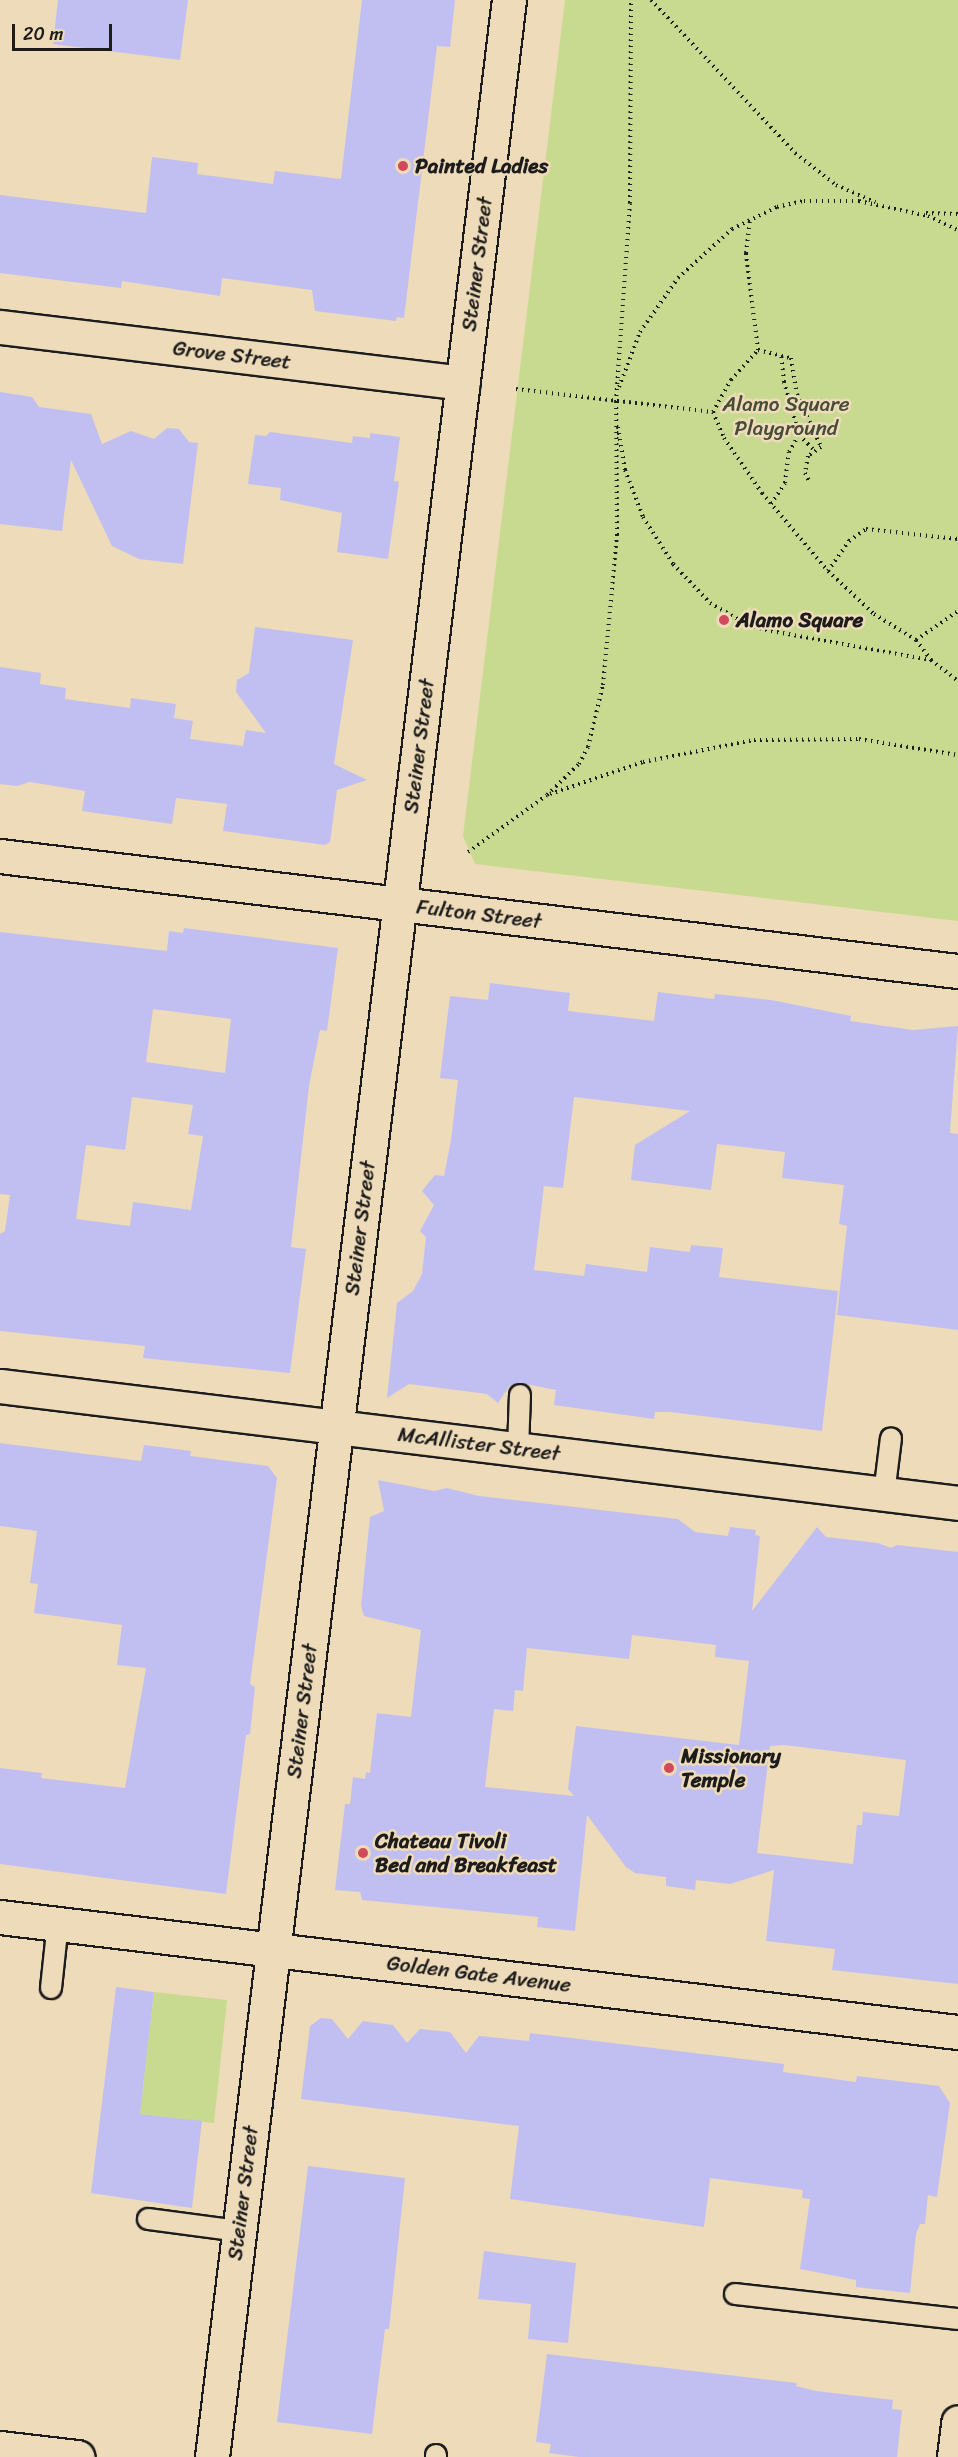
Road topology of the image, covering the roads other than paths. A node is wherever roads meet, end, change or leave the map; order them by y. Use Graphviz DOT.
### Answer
graph roads {
  1 [pos="509,0"];
  2 [pos="0,327"];
  3 [pos="463,383"];
  4 [pos="0,856"];
  5 [pos="400,904"];
  6 [pos="958,971"];
  7 [pos="0,1386"];
  8 [pos="520,1395"];
  9 [pos="336,1427"];
  10 [pos="891,1438"];
  11 [pos="518,1449"];
  12 [pos="884,1494"];
  13 [pos="958,1503"];
  14 [pos="0,1917"];
  15 [pos="58,1923"];
  16 [pos="273,1949"];
  17 [pos="51,1988"];
  18 [pos="958,2032"];
  19 [pos="148,2219"];
  20 [pos="239,2231"];
  21 [pos="735,2294"];
  22 [pos="958,2319"];
  23 [pos="958,2422"];
  24 [pos="0,2448"];
  25 [pos="76,2457"];
  26 [pos="212,2457"];
  27 [pos="954,2457"];
  1 -- 3 [label="street, Steiner Street"];
  2 -- 3 [label="street, Grove Street"];
  3 -- 5 [label="street, Steiner Street"];
  4 -- 5 [label="street, Fulton Street"];
  5 -- 6 [label="street, Fulton Street"];
  5 -- 9 [label="street, Steiner Street"];
  7 -- 9 [label="street, McAllister Street"];
  8 -- 11 [label="lane"];
  9 -- 11 [label="street, McAllister Street"];
  9 -- 16 [label="street, Steiner Street"];
  10 -- 12 [label="lane"];
  11 -- 12 [label="street, McAllister Street"];
  12 -- 13 [label="street, McAllister Street"];
  14 -- 15 [label="street, Golden Gate Avenue"];
  15 -- 16 [label="street, Golden Gate Avenue"];
  15 -- 17 [label="lane"];
  16 -- 18 [label="street, Golden Gate Avenue"];
  16 -- 20 [label="street, Steiner Street"];
  19 -- 20 [label="lane"];
  20 -- 26 [label="street, Steiner Street"];
  21 -- 22 [label="lane"];
  23 -- 27 [label="street"];
  24 -- 25 [label="street"];
}
